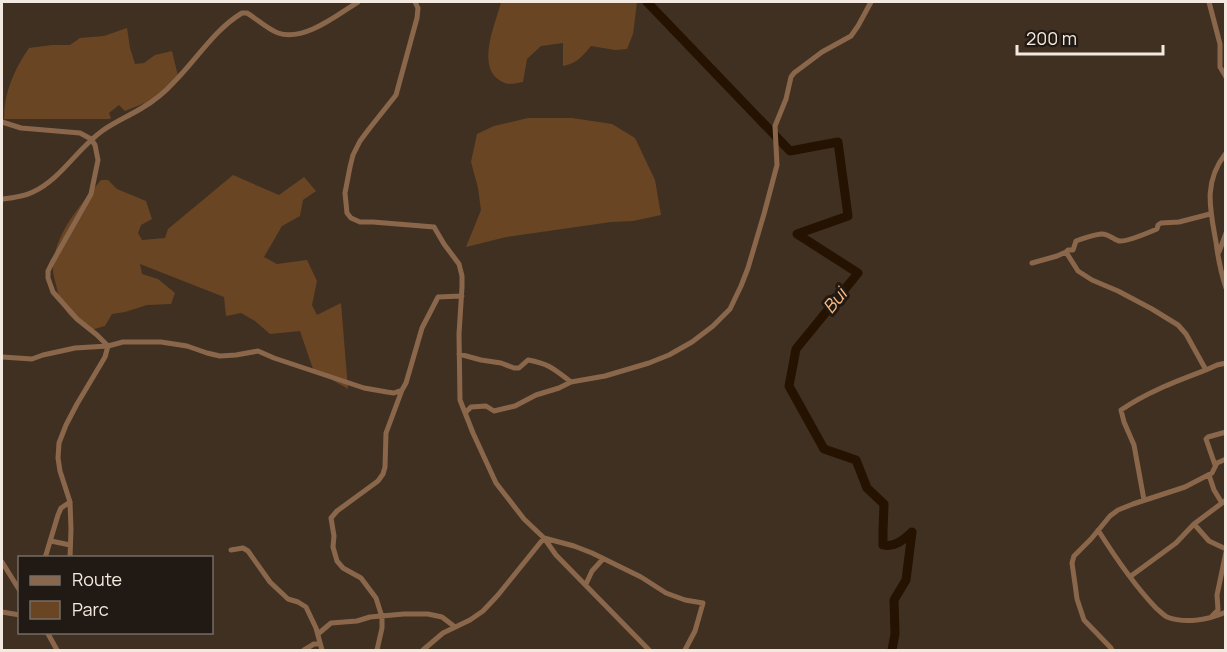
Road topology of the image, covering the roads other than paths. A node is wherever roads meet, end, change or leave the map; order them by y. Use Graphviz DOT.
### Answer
graph roads {
  1 [pos="358,2"];
  2 [pos="415,2"];
  3 [pos="871,2"];
  4 [pos="1209,2"];
  5 [pos="1226,77"];
  6 [pos="2,122"];
  7 [pos="91,140"];
  8 [pos="1226,153"];
  9 [pos="2,199"];
  10 [pos="1210,214"];
  11 [pos="1226,233"];
  12 [pos="1066,252"];
  13 [pos="1032,262"];
  14 [pos="1219,262"];
  15 [pos="1226,288"];
  16 [pos="462,296"];
  17 [pos="108,346"];
  18 [pos="459,354"];
  19 [pos="2,357"];
  20 [pos="1226,363"];
  21 [pos="1206,370"];
  22 [pos="571,382"];
  23 [pos="402,390"];
  24 [pos="466,412"];
  25 [pos="1226,432"];
  26 [pos="1226,459"];
  27 [pos="1215,465"];
  28 [pos="1209,475"];
  29 [pos="1144,500"];
  30 [pos="70,502"];
  31 [pos="1224,502"];
  32 [pos="1194,524"];
  33 [pos="1098,530"];
  34 [pos="544,538"];
  35 [pos="51,541"];
  36 [pos="70,545"];
  37 [pos="231,550"];
  38 [pos="1226,550"];
  39 [pos="46,556"];
  40 [pos="70,556"];
  41 [pos="603,559"];
  42 [pos="2,562"];
  43 [pos="1131,576"];
  44 [pos="586,584"];
  45 [pos="18,588"];
  46 [pos="2,612"];
  47 [pos="1226,612"];
  48 [pos="18,615"];
  49 [pos="382,617"];
  50 [pos="1210,618"];
  51 [pos="455,627"];
  52 [pos="48,634"];
  53 [pos="318,634"];
  54 [pos="320,644"];
  55 [pos="57,651"];
  56 [pos="304,651"];
  57 [pos="322,651"];
  58 [pos="377,651"];
  59 [pos="423,651"];
  60 [pos="649,651"];
  61 [pos="686,651"];
  62 [pos="1112,651"];
  1 -- 7 [label="street"];
  2 -- 16 [label="street"];
  3 -- 22 [label="street"];
  4 -- 5 [label="street"];
  6 -- 7 [label="street"];
  7 -- 9 [label="street"];
  7 -- 17 [label="street"];
  8 -- 10 [label="street"];
  10 -- 12 [label="street"];
  10 -- 14 [label="street"];
  11 -- 14 [label="street"];
  12 -- 13 [label="street"];
  12 -- 21 [label="street"];
  14 -- 15 [label="street"];
  16 -- 18 [label="street"];
  16 -- 23 [label="street"];
  17 -- 19 [label="street"];
  17 -- 23 [label="street"];
  17 -- 30 [label="street"];
  18 -- 22 [label="street"];
  18 -- 24 [label="street"];
  20 -- 21 [label="street"];
  21 -- 29 [label="street"];
  22 -- 24 [label="street"];
  23 -- 49 [label="street"];
  24 -- 34 [label="street"];
  25 -- 27 [label="street"];
  26 -- 27 [label="street"];
  27 -- 28 [label="street"];
  28 -- 29 [label="street"];
  28 -- 31 [label="street"];
  29 -- 33 [label="street"];
  30 -- 35 [label="street"];
  30 -- 36 [label="street"];
  31 -- 32 [label="street"];
  32 -- 38 [label="street"];
  32 -- 43 [label="street"];
  33 -- 43 [label="street"];
  33 -- 62 [label="street"];
  34 -- 41 [label="street"];
  34 -- 44 [label="street"];
  34 -- 51 [label="street"];
  35 -- 36 [label="street"];
  35 -- 39 [label="street"];
  36 -- 40 [label="street"];
  37 -- 53 [label="street"];
  38 -- 50 [label="street"];
  41 -- 44 [label="street"];
  41 -- 61 [label="street"];
  42 -- 45 [label="street"];
  43 -- 50 [label="street"];
  44 -- 60 [label="street"];
  46 -- 48 [label="street"];
  47 -- 50 [label="street"];
  49 -- 51 [label="street"];
  49 -- 53 [label="street"];
  49 -- 58 [label="street"];
  51 -- 59 [label="street"];
  52 -- 55 [label="street"];
  53 -- 54 [label="street"];
  54 -- 56 [label="street"];
  54 -- 57 [label="street"];
}
